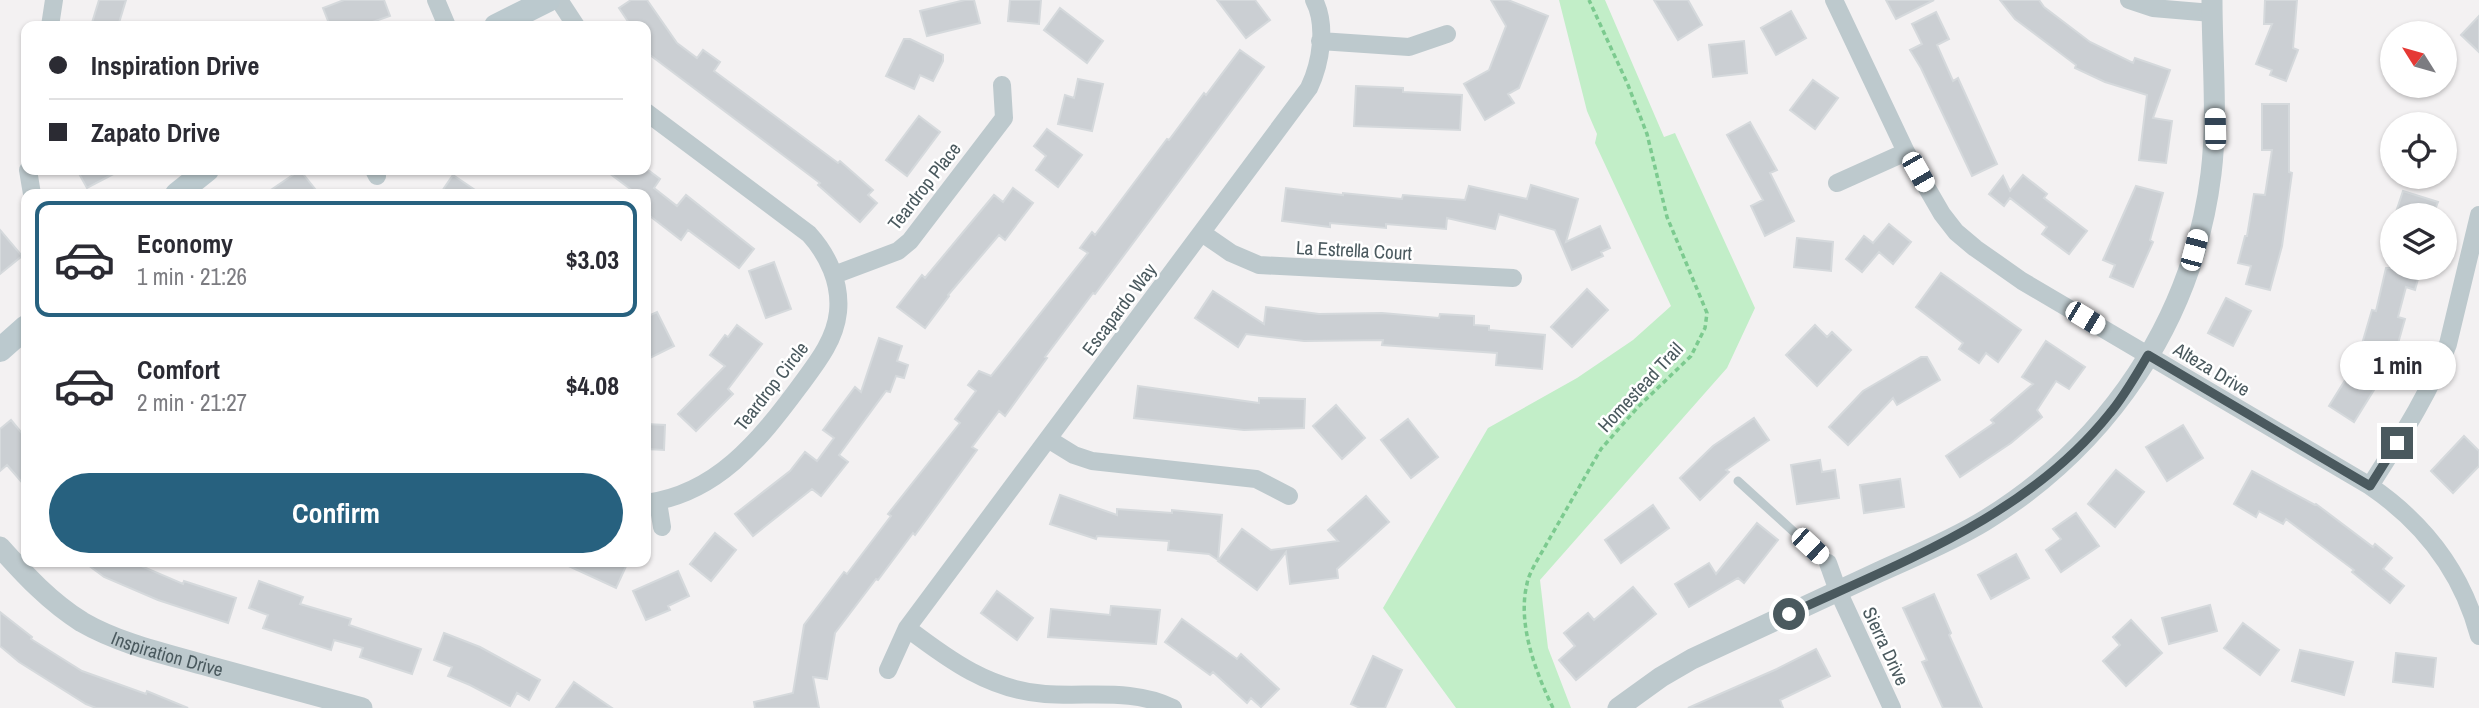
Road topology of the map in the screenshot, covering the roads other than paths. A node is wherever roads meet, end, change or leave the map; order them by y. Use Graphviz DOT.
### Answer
graph roads {
  1 [pos="54,0"];
  2 [pos="436,0"];
  3 [pos="548,0"];
  4 [pos="559,0"];
  5 [pos="1314,0"];
  6 [pos="1834,0"];
  7 [pos="2129,0"];
  8 [pos="2212,7"];
  9 [pos="51,21"];
  10 [pos="445,21"];
  11 [pos="506,21"];
  12 [pos="573,21"];
  13 [pos="1447,34"];
  14 [pos="1320,41"];
  15 [pos="1002,85"];
  16 [pos="651,116"];
  17 [pos="1906,152"];
  18 [pos="201,175"];
  19 [pos="1837,183"];
  20 [pos="183,189"];
  21 [pos="2479,215"];
  22 [pos="1202,233"];
  23 [pos="834,275"];
  24 [pos="1513,278"];
  25 [pos="2461,285"];
  26 [pos="2479,291"];
  27 [pos="21,331"];
  28 [pos="0,350"];
  29 [pos="2148,355"];
  30 [pos="1048,439"];
  31 [pos="1738,481"];
  32 [pos="2370,486"];
  33 [pos="1289,496"];
  34 [pos="652,503"];
  35 [pos="663,527"];
  36 [pos="0,547"];
  37 [pos="1828,563"];
  38 [pos="1838,591"];
  39 [pos="907,628"];
  40 [pos="2479,636"];
  41 [pos="888,670"];
  42 [pos="362,708"];
  43 [pos="1173,708"];
  44 [pos="1618,708"];
  45 [pos="1892,708"];
  1 -- 9 [label="street"];
  2 -- 10 [label="street"];
  3 -- 11 [label="main road"];
  4 -- 12 [label="street"];
  5 -- 14 [label="street, Escapardo Way"];
  6 -- 17 [label="street, Alteza Drive"];
  7 -- 8 [label="street"];
  8 -- 29 [label="street"];
  13 -- 14 [label="street"];
  14 -- 22 [label="street, Escapardo Way"];
  15 -- 23 [label="street, Teardrop Place"];
  16 -- 23 [label="street, Teardrop Circle"];
  17 -- 19 [label="street"];
  17 -- 29 [label="street, Alteza Drive"];
  18 -- 20 [label="main road"];
  21 -- 25 [label="street"];
  22 -- 24 [label="street, La Estrella Court"];
  22 -- 30 [label="street, Escapardo Way"];
  23 -- 34 [label="street, Teardrop Circle"];
  25 -- 26 [label="street"];
  25 -- 32 [label="street"];
  27 -- 28 [label="main road"];
  29 -- 32 [label="street, Alteza Drive"];
  29 -- 38 [label="street"];
  30 -- 33 [label="street"];
  30 -- 39 [label="street, Escapardo Way"];
  31 -- 37 [label="lane"];
  32 -- 40 [label="street, Alteza Drive"];
  34 -- 35 [label="street"];
  36 -- 42 [label="street, Inspiration Drive"];
  37 -- 38 [label="street, Sierra Drive"];
  38 -- 44 [label="street"];
  38 -- 45 [label="street, Sierra Drive"];
  39 -- 41 [label="street, Escapardo Way"];
  39 -- 43 [label="street"];
}
